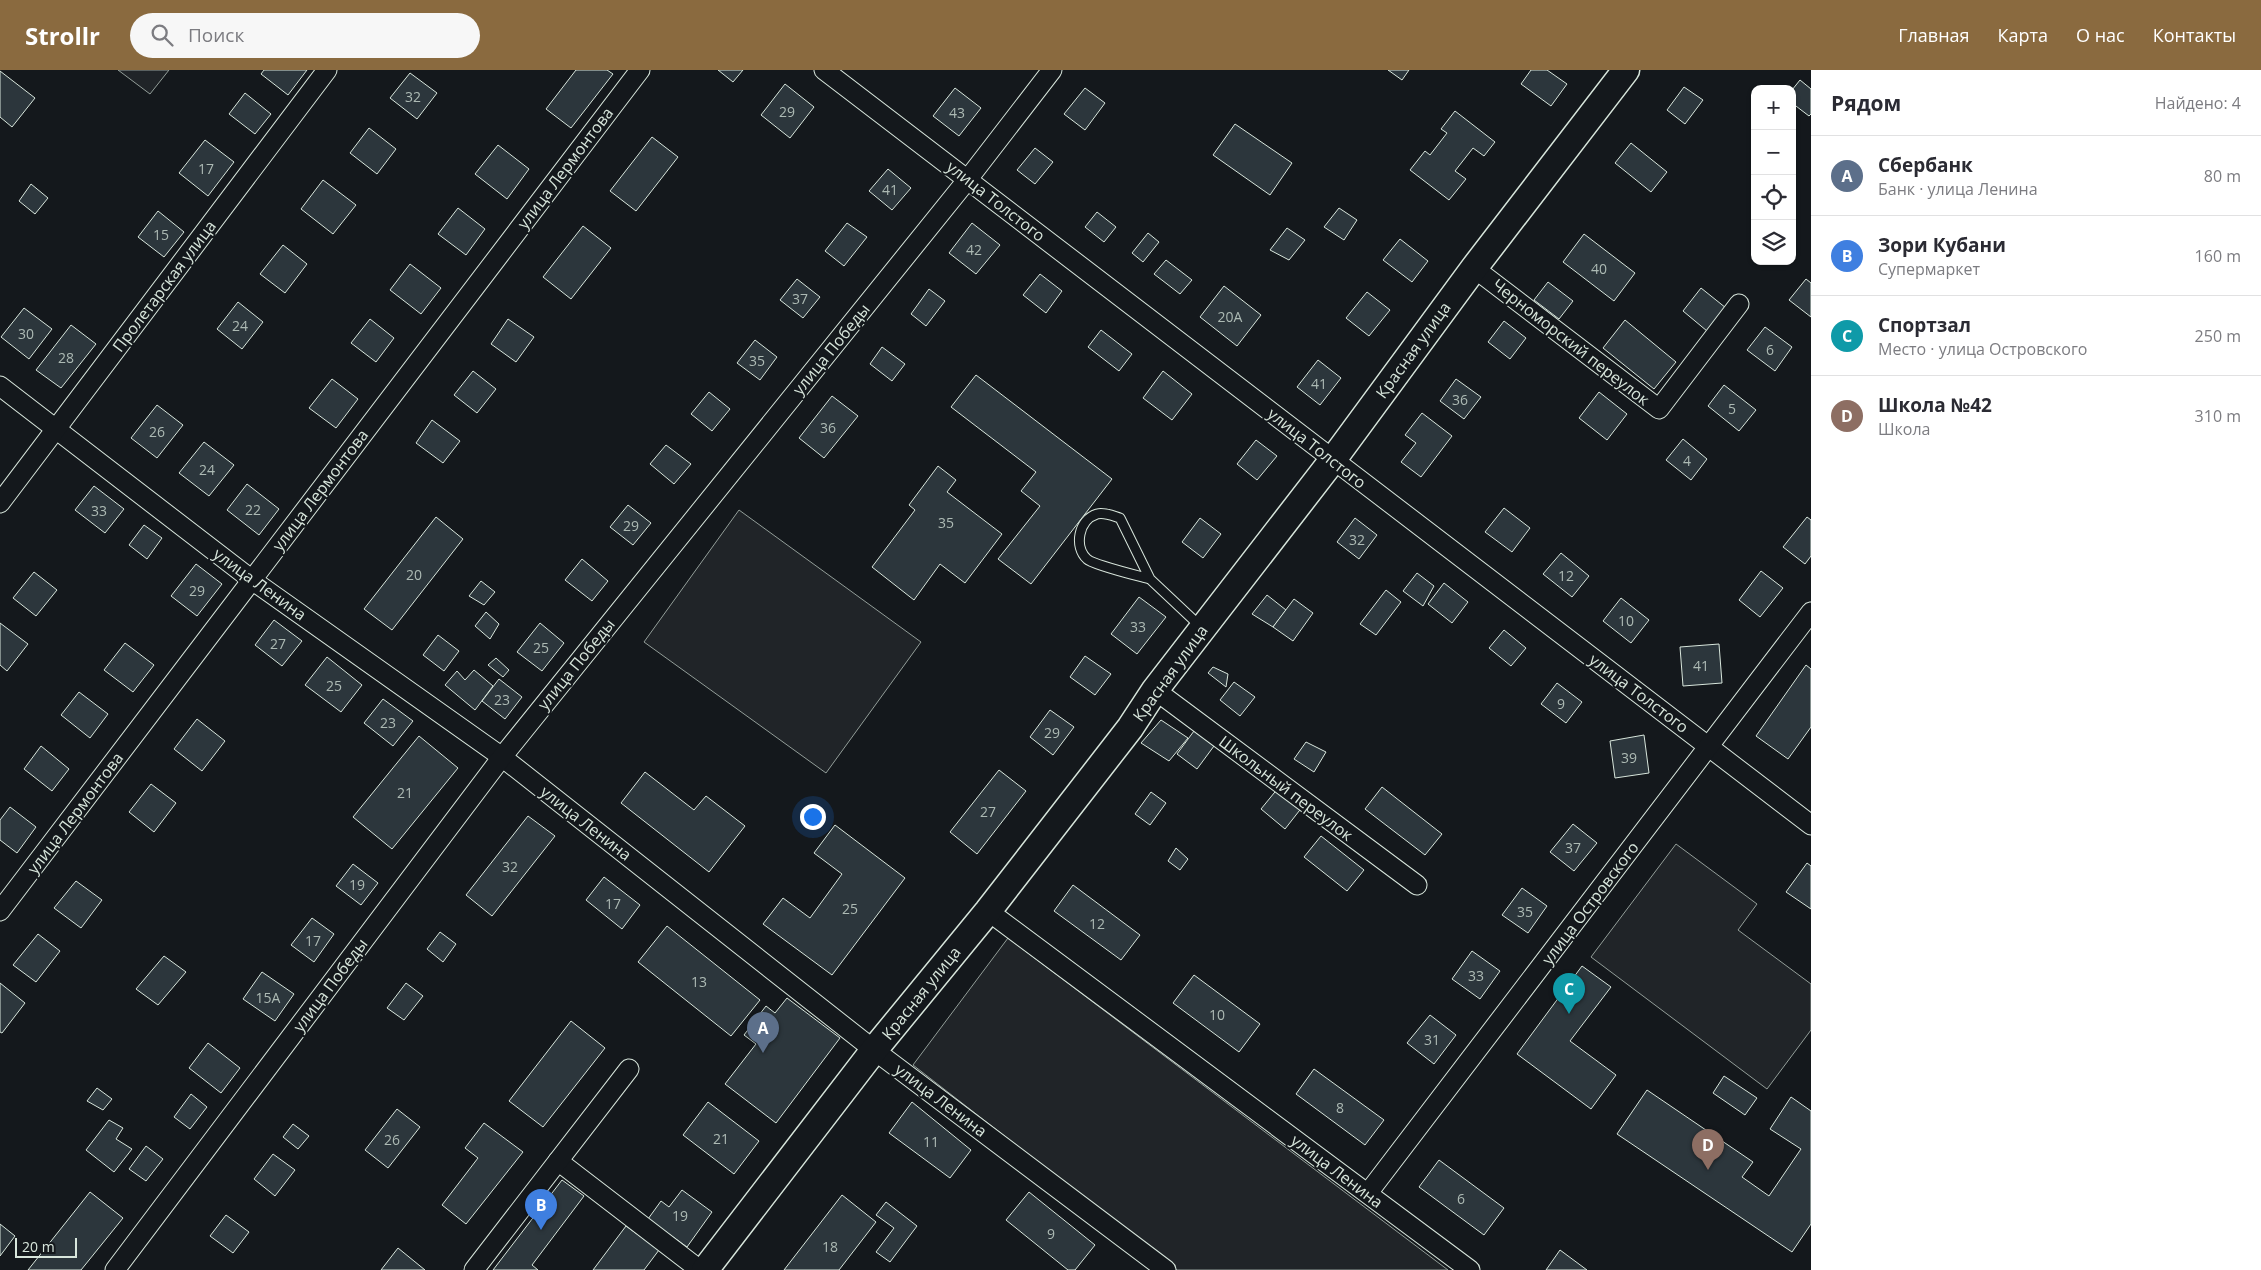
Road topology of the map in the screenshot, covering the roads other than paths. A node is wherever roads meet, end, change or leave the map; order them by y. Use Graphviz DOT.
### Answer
graph roads {
  1 [pos="327,70"];
  2 [pos="640,70"];
  3 [pos="824,70"];
  4 [pos="1052,70"];
  5 [pos="1626,70"];
  6 [pos="968,179"];
  7 [pos="1474,268"];
  8 [pos="1739,304"];
  9 [pos="0,386"];
  10 [pos="56,428"];
  11 [pos="1332,461"];
  12 [pos="0,503"];
  13 [pos="1150,579"];
  14 [pos="252,580"];
  15 [pos="1811,612"];
  16 [pos="1202,628"];
  17 [pos="1155,690"];
  18 [pos="1709,746"];
  19 [pos="502,757"];
  20 [pos="1811,825"];
  21 [pos="1417,885"];
  22 [pos="0,911"];
  23 [pos="988,911"];
  24 [pos="874,1050"];
  25 [pos="629,1069"];
  26 [pos="558,1161"];
  27 [pos="1368,1194"];
  28 [pos="115,1270"];
  29 [pos="474,1270"];
  30 [pos="700,1270"];
  31 [pos="705,1270"];
  32 [pos="1166,1270"];
  33 [pos="1470,1270"];
  1 -- 10 [label="street, Пролетарская улица"];
  2 -- 14 [label="street, улица Лермонтова"];
  3 -- 6 [label="street, улица Толстого"];
  4 -- 6 [label="street, улица Победы"];
  5 -- 7 [label="street, Красная улица"];
  6 -- 11 [label="street, улица Толстого"];
  6 -- 19 [label="street, улица Победы"];
  7 -- 8 [label="street, Черноморский переулок"];
  7 -- 11 [label="street, Красная улица"];
  9 -- 10 [label="street, улица Ленина"];
  10 -- 12 [label="street, Пролетарская улица"];
  10 -- 14 [label="street, улица Ленина"];
  11 -- 16 [label="street, Красная улица"];
  11 -- 18 [label="street, улица Толстого"];
  13 -- 13 [label="lane"];
  13 -- 16 [label="lane"];
  14 -- 19 [label="street, улица Ленина"];
  14 -- 22 [label="street, улица Лермонтова"];
  15 -- 18 [label="street, улица Островского"];
  16 -- 17 [label="street, Красная улица"];
  17 -- 21 [label="street, Школьный переулок"];
  17 -- 23 [label="street, Красная улица"];
  18 -- 20 [label="street, улица Толстого"];
  18 -- 27 [label="street, улица Островского"];
  19 -- 24 [label="street, улица Ленина"];
  19 -- 28 [label="street, улица Победы"];
  23 -- 24 [label="street, Красная улица"];
  23 -- 27 [label="street, улица Ленина"];
  24 -- 31 [label="street, Красная улица"];
  24 -- 32 [label="street, улица Ленина"];
  25 -- 26 [label="street"];
  26 -- 29 [label="street"];
  26 -- 30 [label="street"];
  27 -- 33 [label="street, улица Ленина"];
}
